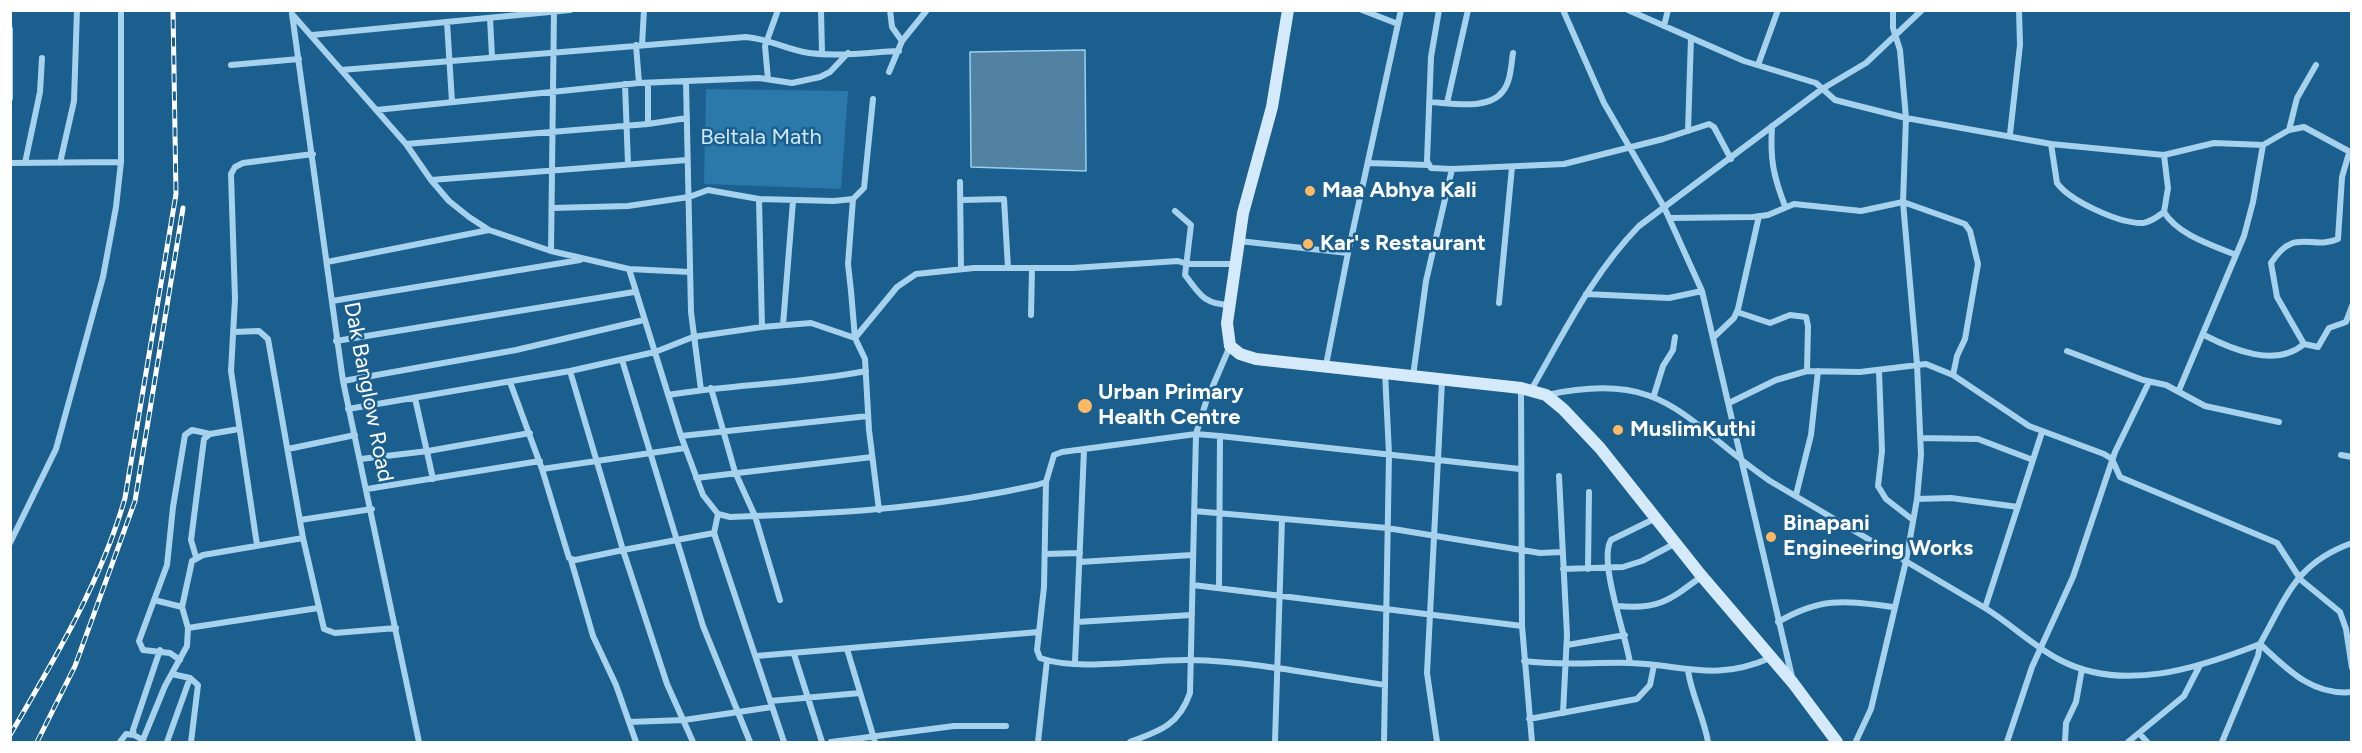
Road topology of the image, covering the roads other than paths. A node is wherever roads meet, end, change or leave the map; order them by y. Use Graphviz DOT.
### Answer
graph roads {
  1 [pos="77,10"];
  2 [pos="122,10"];
  3 [pos="570,10"];
  4 [pos="644,10"];
  5 [pos="778,10"];
  6 [pos="821,10"];
  7 [pos="890,10"];
  8 [pos="927,10"];
  9 [pos="1288,10"];
  10 [pos="1362,10"];
  11 [pos="1401,10"];
  12 [pos="1438,10"];
  13 [pos="1468,10"];
  14 [pos="1563,10"];
  15 [pos="1628,10"];
  16 [pos="1668,10"];
  17 [pos="1778,10"];
  18 [pos="1893,10"];
  19 [pos="1922,10"];
  20 [pos="2019,10"];
  21 [pos="554,11"];
  22 [pos="292,12"];
  23 [pos="490,18"];
  24 [pos="447,22"];
  25 [pos="1398,24"];
  26 [pos="1664,26"];
  27 [pos="10,29"];
  28 [pos="312,35"];
  29 [pos="1895,36"];
  30 [pos="1691,38"];
  31 [pos="768,39"];
  32 [pos="902,41"];
  33 [pos="639,45"];
  34 [pos="899,51"];
  35 [pos="822,53"];
  36 [pos="848,53"];
  37 [pos="1513,53"];
  38 [pos="554,54"];
  39 [pos="492,57"];
  40 [pos="42,58"];
  41 [pos="299,59"];
  42 [pos="449,60"];
  43 [pos="231,65"];
  44 [pos="1758,65"];
  45 [pos="2316,65"];
  46 [pos="341,70"];
  47 [pos="889,72"];
  48 [pos="768,78"];
  49 [pos="686,81"];
  50 [pos="639,83"];
  51 [pos="648,83"];
  52 [pos="625,84"];
  53 [pos="1822,89"];
  54 [pos="555,92"];
  55 [pos="10,98"];
  56 [pos="873,99"];
  57 [pos="452,102"];
  58 [pos="1429,102"];
  59 [pos="1447,103"];
  60 [pos="376,110"];
  61 [pos="687,118"];
  62 [pos="1906,118"];
  63 [pos="648,124"];
  64 [pos="625,126"];
  65 [pos="1772,126"];
  66 [pos="2289,130"];
  67 [pos="1688,131"];
  68 [pos="554,132"];
  69 [pos="2010,134"];
  70 [pos="406,144"];
  71 [pos="2051,144"];
  72 [pos="2263,145"];
  73 [pos="1628,148"];
  74 [pos="2350,153"];
  75 [pos="313,154"];
  76 [pos="2163,155"];
  77 [pos="1731,159"];
  78 [pos="687,160"];
  79 [pos="121,162"];
  80 [pos="1369,162"];
  81 [pos="10,163"];
  82 [pos="25,163"];
  83 [pos="60,163"];
  84 [pos="628,164"];
  85 [pos="1428,165"];
  86 [pos="1512,166"];
  87 [pos="1452,169"];
  88 [pos="554,170"];
  89 [pos="431,180"];
  90 [pos="960,182"];
  91 [pos="689,196"];
  92 [pos="759,199"];
  93 [pos="853,199"];
  94 [pos="960,200"];
  95 [pos="793,201"];
  96 [pos="1903,202"];
  97 [pos="1785,206"];
  98 [pos="1664,207"];
  99 [pos="552,208"];
  100 [pos="1175,211"];
  101 [pos="2164,212"];
  102 [pos="1759,216"];
  103 [pos="1669,218"];
  104 [pos="489,230"];
  105 [pos="1238,240"];
  106 [pos="552,251"];
  107 [pos="1348,253"];
  108 [pos="2236,255"];
  109 [pos="584,259"];
  110 [pos="327,262"];
  111 [pos="1187,264"];
  112 [pos="1235,264"];
  113 [pos="1008,268"];
  114 [pos="1032,268"];
  115 [pos="629,269"];
  116 [pos="961,269"];
  117 [pos="690,272"];
  118 [pos="1702,291"];
  119 [pos="634,292"];
  120 [pos="1586,294"];
  121 [pos="332,301"];
  122 [pos="1499,303"];
  123 [pos="1229,305"];
  124 [pos="2352,306"];
  125 [pos="1737,312"];
  126 [pos="1031,315"];
  127 [pos="644,320"];
  128 [pos="783,325"];
  129 [pos="762,327"];
  130 [pos="233,332"];
  131 [pos="2204,334"];
  132 [pos="693,337"];
  133 [pos="1675,337"];
  134 [pos="855,338"];
  135 [pos="1714,338"];
  136 [pos="336,341"];
  137 [pos="2304,344"];
  138 [pos="1230,346"];
  139 [pos="2067,351"];
  140 [pos="655,352"];
  141 [pos="622,360"];
  142 [pos="1917,364"];
  143 [pos="1326,365"];
  144 [pos="1807,370"];
  145 [pos="570,371"];
  146 [pos="866,371"];
  147 [pos="1818,371"];
  148 [pos="1880,371"];
  149 [pos="1385,372"];
  150 [pos="1953,375"];
  151 [pos="1413,377"];
  152 [pos="343,381"];
  153 [pos="1442,381"];
  154 [pos="510,382"];
  155 [pos="2149,382"];
  156 [pos="711,388"];
  157 [pos="1526,389"];
  158 [pos="701,390"];
  159 [pos="2179,390"];
  160 [pos="668,395"];
  161 [pos="1546,395"];
  162 [pos="1654,395"];
  163 [pos="415,398"];
  164 [pos="1729,403"];
  165 [pos="348,409"];
  166 [pos="868,416"];
  167 [pos="2279,422"];
  168 [pos="239,429"];
  169 [pos="723,432"];
  170 [pos="2042,432"];
  171 [pos="530,433"];
  172 [pos="210,434"];
  173 [pos="1196,434"];
  174 [pos="355,435"];
  175 [pos="681,436"];
  176 [pos="1220,436"];
  177 [pos="1921,438"];
  178 [pos="288,448"];
  179 [pos="685,448"];
  180 [pos="1084,450"];
  181 [pos="428,451"];
  182 [pos="650,452"];
  183 [pos="1389,454"];
  184 [pos="2341,455"];
  185 [pos="2352,457"];
  186 [pos="872,458"];
  187 [pos="361,459"];
  188 [pos="2112,459"];
  189 [pos="596,460"];
  190 [pos="1438,460"];
  191 [pos="2033,460"];
  192 [pos="540,461"];
  193 [pos="1742,461"];
  194 [pos="542,469"];
  195 [pos="1520,469"];
  196 [pos="735,472"];
  197 [pos="1559,476"];
  198 [pos="696,478"];
  199 [pos="433,479"];
  200 [pos="1046,482"];
  201 [pos="367,489"];
  202 [pos="1589,492"];
  203 [pos="1796,495"];
  204 [pos="1917,499"];
  205 [pos="2018,507"];
  206 [pos="372,509"];
  207 [pos="879,510"];
  208 [pos="1194,511"];
  209 [pos="1221,513"];
  210 [pos="718,514"];
  211 [pos="755,516"];
  212 [pos="1657,518"];
  213 [pos="1282,519"];
  214 [pos="300,520"];
  215 [pos="1913,520"];
  216 [pos="1388,528"];
  217 [pos="714,533"];
  218 [pos="1434,537"];
  219 [pos="303,538"];
  220 [pos="676,541"];
  221 [pos="10,543"];
  222 [pos="1676,543"];
  223 [pos="2352,543"];
  224 [pos="257,545"];
  225 [pos="623,550"];
  226 [pos="1519,550"];
  227 [pos="1562,552"];
  228 [pos="1080,553"];
  229 [pos="1045,554"];
  230 [pos="1192,555"];
  231 [pos="196,557"];
  232 [pos="571,560"];
  233 [pos="1906,561"];
  234 [pos="1080,562"];
  235 [pos="1563,569"];
  236 [pos="1588,569"];
  237 [pos="1607,569"];
  238 [pos="1702,576"];
  239 [pos="2298,577"];
  240 [pos="1193,585"];
  241 [pos="1219,588"];
  242 [pos="1278,594"];
  243 [pos="154,600"];
  244 [pos="780,600"];
  245 [pos="1618,606"];
  246 [pos="182,607"];
  247 [pos="1894,607"];
  248 [pos="318,608"];
  249 [pos="1385,608"];
  250 [pos="1986,608"];
  251 [pos="1428,612"];
  252 [pos="1192,615"];
  253 [pos="1077,622"];
  254 [pos="1778,622"];
  255 [pos="1522,626"];
  256 [pos="188,628"];
  257 [pos="396,628"];
  258 [pos="1039,632"];
  259 [pos="1625,635"];
  260 [pos="2260,644"];
  261 [pos="1567,645"];
  262 [pos="848,649"];
  263 [pos="2041,649"];
  264 [pos="160,650"];
  265 [pos="794,654"];
  266 [pos="756,656"];
  267 [pos="1770,658"];
  268 [pos="180,660"];
  269 [pos="1047,660"];
  270 [pos="1190,660"];
  271 [pos="1524,661"];
  272 [pos="1075,662"];
  273 [pos="1630,663"];
  274 [pos="1566,665"];
  275 [pos="1654,665"];
  276 [pos="2200,665"];
  277 [pos="2352,668"];
  278 [pos="1276,669"];
  279 [pos="2082,669"];
  280 [pos="1688,671"];
  281 [pos="172,674"];
  282 [pos="190,678"];
  283 [pos="1794,683"];
  284 [pos="1385,685"];
  285 [pos="2352,692"];
  286 [pos="860,693"];
  287 [pos="808,697"];
  288 [pos="771,704"];
  289 [pos="740,713"];
  290 [pos="1563,713"];
  291 [pos="1529,719"];
  292 [pos="684,720"];
  293 [pos="629,722"];
  294 [pos="1006,726"];
  295 [pos="2139,733"];
  296 [pos="134,735"];
  297 [pos="874,739"];
  298 [pos="143,741"];
  299 [pos="120,742"];
  300 [pos="167,742"];
  301 [pos="191,742"];
  302 [pos="420,742"];
  303 [pos="636,742"];
  304 [pos="693,742"];
  305 [pos="750,742"];
  306 [pos="784,742"];
  307 [pos="822,742"];
  308 [pos="831,742"];
  309 [pos="1038,742"];
  310 [pos="1130,742"];
  311 [pos="1275,742"];
  312 [pos="1384,742"];
  313 [pos="1437,742"];
  314 [pos="1532,742"];
  315 [pos="1708,742"];
  316 [pos="1837,742"];
  317 [pos="1858,742"];
  318 [pos="2007,742"];
  319 [pos="2065,742"];
  320 [pos="2128,742"];
  321 [pos="2147,742"];
  322 [pos="2222,742"];
  1 -- 83 [label="street"];
  2 -- 79 [label="street"];
  3 -- 21 [label="street"];
  4 -- 33 [label="street"];
  5 -- 31 [label="street"];
  6 -- 35 [label="street"];
  7 -- 32 [label="street"];
  8 -- 32 [label="street"];
  9 -- 105 [label="main road"];
  10 -- 25 [label="street"];
  11 -- 25 [label="street"];
  12 -- 58 [label="street"];
  13 -- 59 [label="street"];
  14 -- 73 [label="street"];
  15 -- 26 [label="street"];
  16 -- 26 [label="street"];
  17 -- 44 [label="street"];
  18 -- 29 [label="street"];
  19 -- 29 [label="street"];
  20 -- 69 [label="street"];
  21 -- 23 [label="street"];
  21 -- 38 [label="street"];
  22 -- 28 [label="street"];
  22 -- 41 [label="street, Dak Banglow Road"];
  23 -- 24 [label="street"];
  23 -- 39 [label="street"];
  24 -- 28 [label="street"];
  24 -- 42 [label="street"];
  25 -- 80 [label="street"];
  26 -- 30 [label="street"];
  27 -- 55 [label="street"];
  28 -- 46 [label="street"];
  29 -- 53 [label="street"];
  29 -- 62 [label="street"];
  30 -- 44 [label="street"];
  30 -- 67 [label="street"];
  31 -- 33 [label="street"];
  31 -- 35 [label="street"];
  31 -- 48 [label="street"];
  32 -- 34 [label="street"];
  33 -- 38 [label="street"];
  33 -- 50 [label="street"];
  34 -- 36 [label="street"];
  34 -- 47 [label="street"];
  35 -- 36 [label="street"];
  36 -- 48 [label="street"];
  37 -- 59 [label="street"];
  38 -- 39 [label="street"];
  38 -- 54 [label="street"];
  39 -- 42 [label="street"];
  40 -- 82 [label="street"];
  41 -- 43 [label="street"];
  41 -- 75 [label="street, Dak Banglow Road"];
  42 -- 46 [label="street"];
  42 -- 57 [label="street"];
  44 -- 53 [label="street"];
  45 -- 66 [label="street"];
  46 -- 60 [label="street"];
  48 -- 49 [label="street"];
  49 -- 51 [label="street"];
  49 -- 61 [label="street"];
  50 -- 51 [label="street"];
  50 -- 52 [label="street"];
  51 -- 63 [label="street"];
  52 -- 54 [label="street"];
  52 -- 64 [label="street"];
  53 -- 62 [label="street"];
  53 -- 65 [label="street"];
  54 -- 57 [label="street"];
  54 -- 68 [label="street"];
  56 -- 93 [label="street"];
  57 -- 60 [label="street"];
  58 -- 59 [label="street"];
  58 -- 85 [label="street"];
  60 -- 70 [label="street"];
  61 -- 63 [label="street"];
  61 -- 78 [label="street"];
  62 -- 69 [label="street"];
  62 -- 96 [label="street"];
  63 -- 64 [label="street"];
  64 -- 68 [label="street"];
  64 -- 84 [label="street"];
  65 -- 77 [label="street"];
  65 -- 97 [label="street"];
  66 -- 72 [label="street"];
  66 -- 74 [label="street"];
  67 -- 73 [label="street"];
  67 -- 77 [label="street"];
  68 -- 70 [label="street"];
  68 -- 88 [label="street"];
  69 -- 71 [label="street"];
  70 -- 89 [label="street"];
  71 -- 76 [label="street"];
  71 -- 101 [label="street"];
  72 -- 76 [label="street"];
  72 -- 108 [label="street"];
  73 -- 86 [label="street"];
  73 -- 98 [label="street"];
  74 -- 137 [label="street"];
  75 -- 110 [label="street, Dak Banglow Road"];
  75 -- 130 [label="street"];
  76 -- 101 [label="street"];
  77 -- 98 [label="street"];
  78 -- 84 [label="street"];
  78 -- 91 [label="street"];
  79 -- 83 [label="street"];
  79 -- 221 [label="street"];
  80 -- 85 [label="street"];
  80 -- 107 [label="street"];
  81 -- 82 [label="street"];
  82 -- 83 [label="street"];
  84 -- 88 [label="street"];
  85 -- 87 [label="street"];
  86 -- 87 [label="street"];
  86 -- 122 [label="street"];
  87 -- 151 [label="street"];
  88 -- 89 [label="street"];
  88 -- 99 [label="street"];
  89 -- 104 [label="street"];
  90 -- 94 [label="street"];
  91 -- 92 [label="street"];
  91 -- 99 [label="street"];
  91 -- 117 [label="street"];
  92 -- 95 [label="street"];
  92 -- 129 [label="street"];
  93 -- 95 [label="street"];
  93 -- 134 [label="street"];
  94 -- 113 [label="street"];
  94 -- 116 [label="street"];
  95 -- 128 [label="street"];
  96 -- 97 [label="street"];
  96 -- 142 [label="street"];
  96 -- 150 [label="street"];
  97 -- 102 [label="street"];
  98 -- 103 [label="street"];
  98 -- 120 [label="street"];
  99 -- 106 [label="street"];
  100 -- 111 [label="street"];
  101 -- 108 [label="street"];
  102 -- 103 [label="street"];
  102 -- 125 [label="street"];
  103 -- 118 [label="street"];
  104 -- 106 [label="street"];
  104 -- 110 [label="street"];
  105 -- 107 [label="street"];
  105 -- 112 [label="main road"];
  106 -- 109 [label="street"];
  107 -- 143 [label="street"];
  108 -- 131 [label="street"];
  109 -- 115 [label="street"];
  109 -- 121 [label="street"];
  110 -- 121 [label="street, Dak Banglow Road"];
  111 -- 112 [label="street"];
  111 -- 114 [label="street"];
  111 -- 123 [label="street"];
  112 -- 123 [label="main road"];
  113 -- 114 [label="street"];
  113 -- 116 [label="street"];
  114 -- 126 [label="street"];
  115 -- 117 [label="street"];
  115 -- 119 [label="street"];
  116 -- 134 [label="street"];
  117 -- 132 [label="street"];
  118 -- 120 [label="street"];
  118 -- 135 [label="street"];
  119 -- 127 [label="street"];
  119 -- 136 [label="street"];
  120 -- 157 [label="street"];
  121 -- 136 [label="street, Dak Banglow Road"];
  123 -- 138 [label="main road"];
  124 -- 137 [label="street"];
  125 -- 135 [label="street"];
  125 -- 144 [label="street"];
  127 -- 140 [label="street"];
  127 -- 152 [label="street"];
  128 -- 129 [label="street"];
  128 -- 134 [label="street"];
  129 -- 132 [label="street"];
  130 -- 168 [label="street"];
  130 -- 178 [label="street"];
  131 -- 137 [label="street"];
  131 -- 159 [label="street"];
  132 -- 140 [label="street"];
  132 -- 158 [label="street"];
  133 -- 162 [label="street"];
  134 -- 146 [label="street"];
  135 -- 164 [label="street"];
  136 -- 152 [label="street, Dak Banglow Road"];
  138 -- 143 [label="main road"];
  138 -- 173 [label="street"];
  139 -- 155 [label="street"];
  140 -- 141 [label="street"];
  140 -- 160 [label="street"];
  141 -- 145 [label="street"];
  141 -- 182 [label="street"];
  142 -- 148 [label="street"];
  142 -- 150 [label="street"];
  142 -- 177 [label="street"];
  143 -- 149 [label="main road"];
  144 -- 147 [label="street"];
  144 -- 164 [label="street"];
  145 -- 154 [label="street"];
  145 -- 189 [label="street"];
  146 -- 156 [label="street"];
  146 -- 166 [label="street"];
  147 -- 148 [label="street"];
  147 -- 203 [label="street"];
  148 -- 215 [label="street"];
  149 -- 151 [label="main road"];
  149 -- 183 [label="street"];
  150 -- 170 [label="street"];
  151 -- 153 [label="main road"];
  152 -- 165 [label="street, Dak Banglow Road"];
  153 -- 157 [label="main road"];
  153 -- 190 [label="street"];
  154 -- 163 [label="street"];
  154 -- 171 [label="street"];
  155 -- 159 [label="street"];
  155 -- 188 [label="street"];
  156 -- 158 [label="street"];
  156 -- 169 [label="street"];
  157 -- 161 [label="main road"];
  157 -- 195 [label="street"];
  158 -- 160 [label="street"];
  159 -- 167 [label="street"];
  160 -- 175 [label="street"];
  161 -- 162 [label="street"];
  161 -- 212 [label="main road"];
  162 -- 193 [label="street"];
  163 -- 165 [label="street"];
  163 -- 181 [label="street"];
  164 -- 193 [label="street"];
  165 -- 174 [label="street, Dak Banglow Road"];
  166 -- 169 [label="street"];
  166 -- 186 [label="street"];
  168 -- 172 [label="street"];
  168 -- 224 [label="street"];
  169 -- 175 [label="street"];
  169 -- 196 [label="street"];
  170 -- 188 [label="street"];
  170 -- 191 [label="street"];
  171 -- 181 [label="street"];
  171 -- 192 [label="street"];
  172 -- 231 [label="street"];
  172 -- 243 [label="street"];
  173 -- 176 [label="street"];
  173 -- 180 [label="street"];
  173 -- 208 [label="street"];
  174 -- 178 [label="street"];
  174 -- 187 [label="street, Dak Banglow Road"];
  175 -- 179 [label="street"];
  176 -- 183 [label="street"];
  176 -- 209 [label="street"];
  177 -- 191 [label="street"];
  177 -- 204 [label="street"];
  178 -- 214 [label="street"];
  179 -- 182 [label="street"];
  179 -- 198 [label="street"];
  180 -- 200 [label="street"];
  180 -- 228 [label="street"];
  181 -- 187 [label="street"];
  181 -- 199 [label="street"];
  182 -- 189 [label="street"];
  182 -- 220 [label="street"];
  183 -- 190 [label="street"];
  183 -- 216 [label="street"];
  184 -- 185 [label="street"];
  186 -- 196 [label="street"];
  186 -- 207 [label="street"];
  187 -- 201 [label="street, Dak Banglow Road"];
  188 -- 239 [label="street"];
  188 -- 263 [label="street"];
  189 -- 194 [label="street"];
  189 -- 225 [label="street"];
  190 -- 195 [label="street"];
  190 -- 218 [label="street"];
  191 -- 205 [label="street"];
  192 -- 194 [label="street"];
  192 -- 199 [label="street"];
  193 -- 203 [label="street"];
  193 -- 254 [label="street"];
  194 -- 232 [label="street"];
  195 -- 226 [label="street"];
  196 -- 198 [label="street"];
  196 -- 211 [label="street"];
  197 -- 227 [label="street"];
  198 -- 210 [label="street"];
  199 -- 201 [label="street"];
  200 -- 207 [label="street"];
  200 -- 229 [label="street"];
  201 -- 206 [label="street, Dak Banglow Road"];
  202 -- 236 [label="street"];
  203 -- 233 [label="street"];
  204 -- 205 [label="street"];
  204 -- 215 [label="street"];
  205 -- 250 [label="street"];
  206 -- 214 [label="street"];
  206 -- 257 [label="street, Dak Banglow Road"];
  207 -- 211 [label="street"];
  208 -- 209 [label="street"];
  208 -- 230 [label="street"];
  209 -- 213 [label="street"];
  209 -- 241 [label="street"];
  210 -- 211 [label="street"];
  210 -- 217 [label="street"];
  211 -- 244 [label="street"];
  212 -- 222 [label="main road"];
  212 -- 237 [label="street"];
  213 -- 216 [label="street"];
  213 -- 242 [label="street"];
  214 -- 219 [label="street"];
  215 -- 233 [label="street"];
  216 -- 218 [label="street"];
  216 -- 249 [label="street"];
  217 -- 220 [label="street"];
  217 -- 266 [label="street"];
  218 -- 226 [label="street"];
  218 -- 251 [label="street"];
  219 -- 224 [label="street"];
  219 -- 248 [label="street"];
  220 -- 225 [label="street"];
  220 -- 289 [label="street"];
  222 -- 237 [label="street"];
  222 -- 238 [label="main road"];
  223 -- 239 [label="street"];
  224 -- 231 [label="street"];
  225 -- 232 [label="street"];
  225 -- 292 [label="street"];
  226 -- 227 [label="street"];
  226 -- 255 [label="street"];
  227 -- 235 [label="street"];
  228 -- 229 [label="street"];
  228 -- 234 [label="street"];
  229 -- 258 [label="street"];
  230 -- 234 [label="street"];
  230 -- 240 [label="street"];
  231 -- 246 [label="street"];
  232 -- 293 [label="street"];
  233 -- 247 [label="street"];
  233 -- 250 [label="street"];
  234 -- 253 [label="street"];
  235 -- 236 [label="street"];
  235 -- 261 [label="street"];
  236 -- 237 [label="street"];
  237 -- 245 [label="street"];
  238 -- 245 [label="street"];
  238 -- 267 [label="main road"];
  239 -- 260 [label="street"];
  239 -- 277 [label="street"];
  240 -- 241 [label="street"];
  240 -- 252 [label="street"];
  241 -- 242 [label="street"];
  242 -- 249 [label="street"];
  242 -- 278 [label="street"];
  243 -- 246 [label="street"];
  243 -- 264 [label="street"];
  245 -- 259 [label="street"];
  246 -- 256 [label="street"];
  247 -- 254 [label="street"];
  247 -- 317 [label="street"];
  248 -- 256 [label="street"];
  248 -- 257 [label="street"];
  249 -- 251 [label="street"];
  249 -- 284 [label="street"];
  250 -- 263 [label="street"];
  251 -- 255 [label="street"];
  251 -- 313 [label="street"];
  252 -- 253 [label="street"];
  252 -- 270 [label="street"];
  253 -- 272 [label="street"];
  254 -- 283 [label="street"];
  255 -- 271 [label="street"];
  256 -- 268 [label="street"];
  257 -- 302 [label="street, Dak Banglow Road"];
  258 -- 262 [label="street"];
  258 -- 269 [label="street"];
  259 -- 261 [label="street"];
  259 -- 273 [label="street"];
  260 -- 276 [label="street"];
  260 -- 285 [label="street"];
  260 -- 322 [label="street"];
  261 -- 274 [label="street"];
  262 -- 265 [label="street"];
  262 -- 286 [label="street"];
  263 -- 279 [label="street"];
  263 -- 318 [label="street"];
  264 -- 268 [label="street"];
  264 -- 296 [label="street"];
  265 -- 266 [label="street"];
  265 -- 287 [label="street"];
  266 -- 288 [label="street"];
  267 -- 280 [label="street"];
  267 -- 283 [label="main road"];
  268 -- 281 [label="street"];
  269 -- 272 [label="street"];
  269 -- 309 [label="street"];
  270 -- 272 [label="street"];
  270 -- 278 [label="street"];
  270 -- 310 [label="street"];
  271 -- 274 [label="street"];
  271 -- 291 [label="street"];
  273 -- 274 [label="street"];
  273 -- 275 [label="street"];
  274 -- 290 [label="street"];
  275 -- 280 [label="street"];
  275 -- 290 [label="street"];
  276 -- 279 [label="street"];
  276 -- 295 [label="street"];
  278 -- 284 [label="street"];
  278 -- 311 [label="street"];
  279 -- 319 [label="street"];
  280 -- 315 [label="street"];
  281 -- 282 [label="street"];
  281 -- 298 [label="street"];
  282 -- 300 [label="street"];
  282 -- 301 [label="street"];
  283 -- 316 [label="main road"];
  284 -- 312 [label="street"];
  286 -- 287 [label="street"];
  286 -- 297 [label="street"];
  287 -- 288 [label="street"];
  287 -- 307 [label="street"];
  288 -- 289 [label="street"];
  288 -- 306 [label="street"];
  289 -- 292 [label="street"];
  289 -- 305 [label="street"];
  290 -- 291 [label="street"];
  291 -- 314 [label="street"];
  292 -- 293 [label="street"];
  292 -- 304 [label="street"];
  293 -- 303 [label="street"];
  294 -- 297 [label="street"];
  295 -- 320 [label="street"];
  295 -- 321 [label="street"];
  296 -- 298 [label="street"];
  296 -- 299 [label="street"];
  297 -- 308 [label="street"];
}
